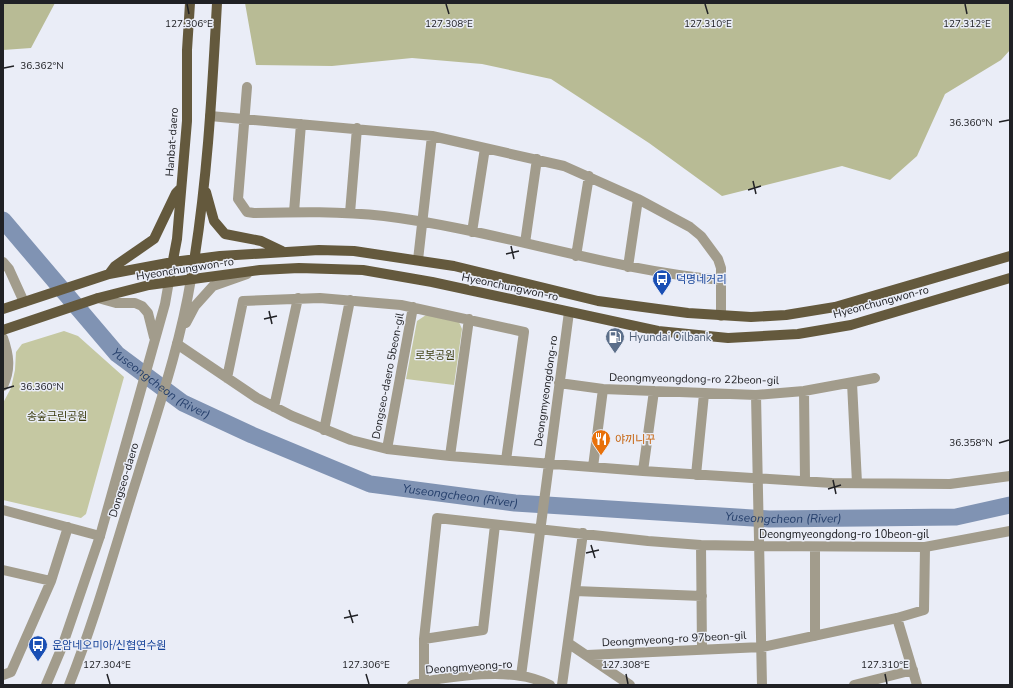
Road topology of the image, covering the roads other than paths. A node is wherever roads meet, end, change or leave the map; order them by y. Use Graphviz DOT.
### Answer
graph roads {
  1 [pos="190,3"];
  2 [pos="217,3"];
  3 [pos="247,88"];
  4 [pos="210,116"];
  5 [pos="244,118"];
  6 [pos="301,124"];
  7 [pos="357,128"];
  8 [pos="432,136"];
  9 [pos="485,148"];
  10 [pos="537,159"];
  11 [pos="589,176"];
  12 [pos="203,184"];
  13 [pos="181,188"];
  14 [pos="638,199"];
  15 [pos="294,212"];
  16 [pos="350,213"];
  17 [pos="422,222"];
  18 [pos="472,232"];
  19 [pos="525,243"];
  20 [pos="282,251"];
  21 [pos="576,256"];
  22 [pos="1010,256"];
  23 [pos="194,259"];
  24 [pos="418,260"];
  25 [pos="173,262"];
  26 [pos="5,267"];
  27 [pos="628,267"];
  28 [pos="260,270"];
  29 [pos="109,274"];
  30 [pos="1010,278"];
  31 [pos="191,279"];
  32 [pos="722,280"];
  33 [pos="169,281"];
  34 [pos="98,298"];
  35 [pos="298,298"];
  36 [pos="350,300"];
  37 [pos="24,302"];
  38 [pos="413,307"];
  39 [pos="3,309"];
  40 [pos="569,312"];
  41 [pos="721,316"];
  42 [pos="469,319"];
  43 [pos="3,330"];
  44 [pos="154,337"];
  45 [pos="3,338"];
  46 [pos="176,348"];
  47 [pos="227,378"];
  48 [pos="875,378"];
  49 [pos="560,383"];
  50 [pos="852,383"];
  51 [pos="3,386"];
  52 [pos="603,389"];
  53 [pos="654,391"];
  54 [pos="804,391"];
  55 [pos="704,394"];
  56 [pos="756,395"];
  57 [pos="274,407"];
  58 [pos="324,430"];
  59 [pos="387,449"];
  60 [pos="450,456"];
  61 [pos="506,460"];
  62 [pos="593,467"];
  63 [pos="548,468"];
  64 [pos="643,471"];
  65 [pos="696,475"];
  66 [pos="1010,476"];
  67 [pos="757,479"];
  68 [pos="805,481"];
  69 [pos="857,483"];
  70 [pos="3,510"];
  71 [pos="495,525"];
  72 [pos="540,526"];
  73 [pos="68,527"];
  74 [pos="1010,532"];
  75 [pos="583,533"];
  76 [pos="100,536"];
  77 [pos="759,543"];
  78 [pos="701,545"];
  79 [pos="816,547"];
  80 [pos="925,547"];
  81 [pos="3,570"];
  82 [pos="51,581"];
  83 [pos="575,591"];
  84 [pos="702,596"];
  85 [pos="897,618"];
  86 [pos="815,636"];
  87 [pos="424,639"];
  88 [pos="568,643"];
  89 [pos="762,647"];
  90 [pos="702,650"];
  91 [pos="587,655"];
  92 [pos="913,670"];
  93 [pos="3,675"];
  94 [pos="521,676"];
  95 [pos="424,681"];
  96 [pos="46,685"];
  97 [pos="69,685"];
  98 [pos="412,685"];
  99 [pos="550,685"];
  100 [pos="562,685"];
  101 [pos="630,685"];
  102 [pos="762,685"];
  103 [pos="854,685"];
  104 [pos="917,685"];
  1 -- 13 [label="main road, Hanbat-daero"];
  2 -- 4 [label="main road"];
  3 -- 5 [label="street"];
  4 -- 5 [label="street"];
  4 -- 12 [label="main road"];
  5 -- 6 [label="street"];
  5 -- 15 [label="street"];
  6 -- 7 [label="street"];
  6 -- 15 [label="street"];
  7 -- 8 [label="street"];
  7 -- 16 [label="street"];
  8 -- 9 [label="street"];
  8 -- 17 [label="street"];
  9 -- 10 [label="street"];
  9 -- 18 [label="street"];
  10 -- 11 [label="street"];
  10 -- 19 [label="street"];
  11 -- 14 [label="street"];
  11 -- 21 [label="street"];
  12 -- 20 [label="main road"];
  12 -- 23 [label="main road"];
  13 -- 25 [label="main road, Hanbat-daero"];
  13 -- 29 [label="main road"];
  14 -- 27 [label="street"];
  14 -- 32 [label="street"];
  15 -- 16 [label="street"];
  16 -- 17 [label="street"];
  17 -- 18 [label="street"];
  17 -- 24 [label="street"];
  18 -- 19 [label="street"];
  19 -- 21 [label="street"];
  20 -- 23 [label="main road, Hyeonchungwon-ro"];
  20 -- 24 [label="main road, Hyeonchungwon-ro"];
  21 -- 27 [label="street"];
  22 -- 41 [label="main road, Hyeonchungwon-ro"];
  23 -- 25 [label="main road, Hyeonchungwon-ro"];
  23 -- 31 [label="main road"];
  24 -- 41 [label="main road, Hyeonchungwon-ro"];
  25 -- 29 [label="main road, Hyeonchungwon-ro"];
  25 -- 33 [label="main road, Hanbat-daero"];
  26 -- 37 [label="street"];
  27 -- 32 [label="street"];
  28 -- 31 [label="main road, Hyeonchungwon-ro"];
  28 -- 40 [label="main road, Hyeonchungwon-ro"];
  28 -- 46 [label="street"];
  29 -- 37 [label="main road, Hyeonchungwon-ro"];
  30 -- 40 [label="main road, Hyeonchungwon-ro"];
  31 -- 33 [label="main road, Hyeonchungwon-ro"];
  31 -- 46 [label="street, Dongseo-daero"];
  32 -- 41 [label="street"];
  33 -- 34 [label="main road, Hyeonchungwon-ro"];
  33 -- 44 [label="street, Dongseo-daero"];
  34 -- 43 [label="main road, Hyeonchungwon-ro"];
  34 -- 44 [label="street"];
  35 -- 36 [label="street"];
  35 -- 47 [label="street"];
  35 -- 57 [label="street"];
  36 -- 38 [label="street"];
  36 -- 58 [label="street"];
  37 -- 39 [label="main road, Hyeonchungwon-ro"];
  38 -- 42 [label="street"];
  38 -- 59 [label="street, Dongseo-daero 5beon-gil"];
  40 -- 49 [label="street, Deongmyeongdong-ro"];
  42 -- 60 [label="street"];
  42 -- 61 [label="street"];
  44 -- 76 [label="street, Dongseo-daero"];
  45 -- 51 [label="street"];
  46 -- 47 [label="street, Dongseo-daero 5beon-gil"];
  46 -- 97 [label="street, Dongseo-daero"];
  47 -- 57 [label="street, Dongseo-daero 5beon-gil"];
  48 -- 50 [label="street, Deongmyeongdong-ro 22beon-gil"];
  49 -- 52 [label="street, Deongmyeongdong-ro 22beon-gil"];
  49 -- 63 [label="street, Deongmyeongdong-ro"];
  50 -- 54 [label="street, Deongmyeongdong-ro 22beon-gil"];
  50 -- 69 [label="street"];
  52 -- 53 [label="street, Deongmyeongdong-ro 22beon-gil"];
  52 -- 62 [label="street"];
  53 -- 55 [label="street, Deongmyeongdong-ro 22beon-gil"];
  53 -- 64 [label="street"];
  54 -- 56 [label="street, Deongmyeongdong-ro 22beon-gil"];
  54 -- 68 [label="street"];
  55 -- 56 [label="street, Deongmyeongdong-ro 22beon-gil"];
  55 -- 65 [label="street"];
  56 -- 67 [label="street"];
  57 -- 58 [label="street, Dongseo-daero 5beon-gil"];
  58 -- 59 [label="street, Dongseo-daero 5beon-gil"];
  59 -- 60 [label="street, Dongseo-daero 5beon-gil"];
  60 -- 61 [label="street, Dongseo-daero 5beon-gil"];
  61 -- 63 [label="street, Dongseo-daero 5beon-gil"];
  62 -- 63 [label="street, Dongseo-daero 5beon-gil"];
  62 -- 64 [label="street, Dongseo-daero 5beon-gil"];
  63 -- 72 [label="street, Deongmyeongdong-ro"];
  64 -- 65 [label="street, Dongseo-daero 5beon-gil"];
  65 -- 67 [label="street, Dongseo-daero 5beon-gil"];
  66 -- 69 [label="street, Dongseo-daero 5beon-gil"];
  67 -- 68 [label="street, Dongseo-daero 5beon-gil"];
  67 -- 77 [label="street, Deongmyeong-ro 97beon-gil"];
  68 -- 69 [label="street, Dongseo-daero 5beon-gil"];
  70 -- 73 [label="street"];
  71 -- 72 [label="street, Deongmyeongdong-ro 10beon-gil"];
  71 -- 87 [label="street"];
  71 -- 87 [label="street, Deongmyeongdong-ro 10beon-gil"];
  72 -- 75 [label="street, Deongmyeongdong-ro 10beon-gil"];
  72 -- 94 [label="street"];
  73 -- 76 [label="street"];
  73 -- 82 [label="street"];
  74 -- 80 [label="street, Deongmyeongdong-ro 10beon-gil"];
  75 -- 78 [label="street, Deongmyeongdong-ro 10beon-gil"];
  75 -- 83 [label="street"];
  76 -- 96 [label="street, Dongseo-daero"];
  77 -- 78 [label="street, Deongmyeongdong-ro 10beon-gil"];
  77 -- 79 [label="street, Deongmyeongdong-ro 10beon-gil"];
  77 -- 89 [label="street, Deongmyeong-ro 97beon-gil"];
  78 -- 84 [label="street"];
  79 -- 80 [label="street, Deongmyeongdong-ro 10beon-gil"];
  79 -- 86 [label="street"];
  80 -- 85 [label="street, Deongmyeong-ro 97beon-gil"];
  81 -- 82 [label="street"];
  82 -- 93 [label="street"];
  83 -- 84 [label="street"];
  83 -- 88 [label="street"];
  84 -- 90 [label="street"];
  85 -- 86 [label="street, Deongmyeong-ro 97beon-gil"];
  85 -- 92 [label="street"];
  86 -- 89 [label="street, Deongmyeong-ro 97beon-gil"];
  87 -- 95 [label="street"];
  88 -- 91 [label="street, Deongmyeong-ro 97beon-gil"];
  88 -- 100 [label="street"];
  89 -- 90 [label="street, Deongmyeong-ro 97beon-gil"];
  89 -- 102 [label="street, Deongmyeong-ro 97beon-gil"];
  90 -- 91 [label="street, Deongmyeong-ro 97beon-gil"];
  91 -- 101 [label="street, Deongmyeong-ro 97beon-gil"];
  92 -- 103 [label="street"];
  92 -- 104 [label="street"];
  94 -- 95 [label="street, Deongmyeong-ro"];
  94 -- 99 [label="street, Deongmyeong-ro"];
  95 -- 98 [label="street, Deongmyeong-ro"];
}
